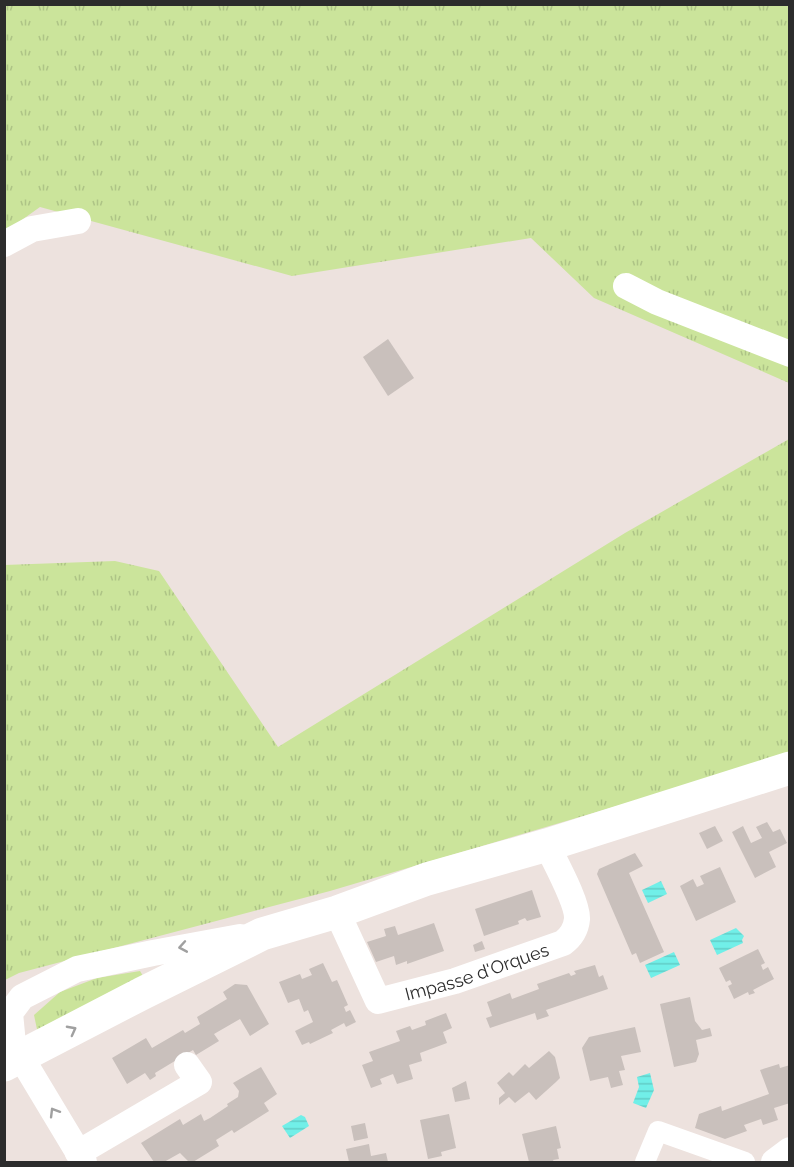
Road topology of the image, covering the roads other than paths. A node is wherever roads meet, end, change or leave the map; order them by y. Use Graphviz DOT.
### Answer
graph roads {
  1 [pos="78,221"];
  2 [pos="4,243"];
  3 [pos="626,286"];
  4 [pos="789,354"];
  5 [pos="789,768"];
  6 [pos="547,845"];
  7 [pos="337,912"];
  8 [pos="262,934"];
  9 [pos="7,1011"];
  10 [pos="12,1061"];
  11 [pos="198,1082"];
  12 [pos="789,1150"];
  13 [pos="81,1158"];
  14 [pos="645,1162"];
  15 [pos="745,1162"];
  16 [pos="774,1162"];
  1 -- 2 [label="street"];
  3 -- 4 [label="street"];
  5 -- 6 [label="street"];
  6 -- 7 [label="street"];
  6 -- 7 [label="street, Impasse d'Orques"];
  7 -- 8 [label="street"];
  8 -- 9 [label="street, one-way"];
  10 -- 8 [label="street, one-way"];
  9 -- 10 [label="street"];
  13 -- 10 [label="street, one-way"];
  11 -- 13 [label="street"];
  12 -- 16 [label="street"];
  14 -- 15 [label="street"];
}
